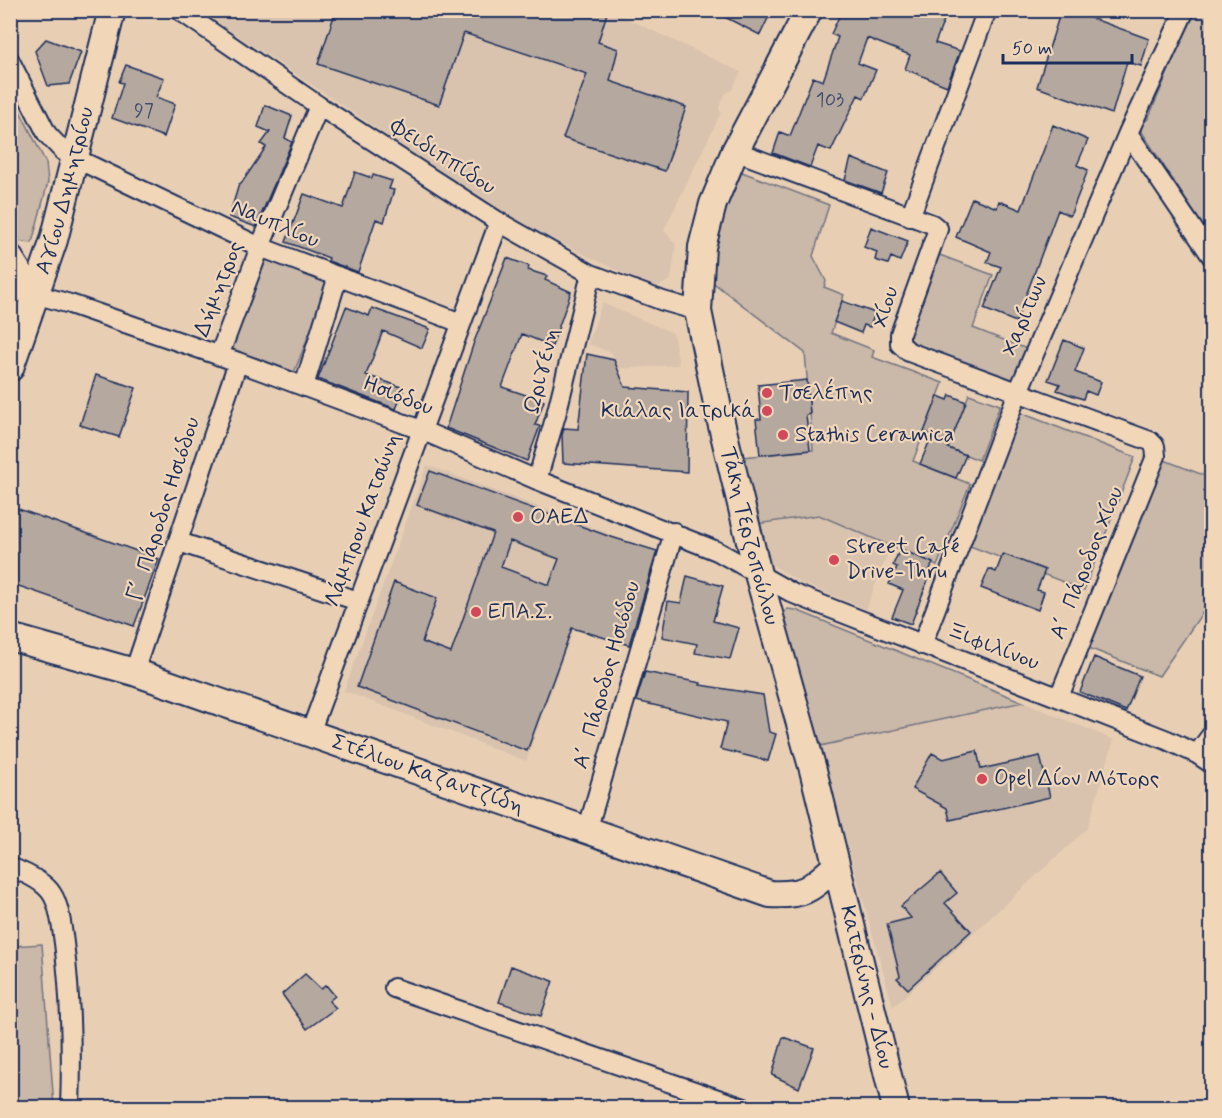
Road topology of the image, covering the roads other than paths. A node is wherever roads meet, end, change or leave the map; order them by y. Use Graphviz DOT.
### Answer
graph roads {
  1 [pos="112,10"];
  2 [pos="179,10"];
  3 [pos="809,10"];
  4 [pos="987,10"];
  5 [pos="1185,10"];
  6 [pos="10,61"];
  7 [pos="319,106"];
  8 [pos="1128,133"];
  9 [pos="735,151"];
  10 [pos="75,158"];
  11 [pos="910,217"];
  12 [pos="499,222"];
  13 [pos="261,247"];
  14 [pos="10,251"];
  15 [pos="1212,257"];
  16 [pos="591,274"];
  17 [pos="338,276"];
  18 [pos="10,287"];
  19 [pos="37,294"];
  20 [pos="698,311"];
  21 [pos="461,323"];
  22 [pos="219,356"];
  23 [pos="238,362"];
  24 [pos="10,368"];
  25 [pos="304,386"];
  26 [pos="1018,392"];
  27 [pos="421,430"];
  28 [pos="1155,446"];
  29 [pos="537,480"];
  30 [pos="674,532"];
  31 [pos="179,542"];
  32 [pos="758,574"];
  33 [pos="358,601"];
  34 [pos="10,637"];
  35 [pos="922,645"];
  36 [pos="134,672"];
  37 [pos="1059,698"];
  38 [pos="310,733"];
  39 [pos="1212,734"];
  40 [pos="1204,759"];
  41 [pos="587,831"];
  42 [pos="10,867"];
  43 [pos="836,867"];
  44 [pos="394,988"];
  45 [pos="70,1107"];
  46 [pos="744,1107"];
  47 [pos="896,1107"];
  1 -- 10 [label="street, Αγίου Δημητρίου"];
  2 -- 7 [label="street, Φειδιππίδου"];
  3 -- 9 [label="street, Τάκη Τερζοπούλου"];
  4 -- 11 [label="street"];
  5 -- 8 [label="street, Χαρίτων"];
  6 -- 10 [label="street, Ναυπλίου"];
  7 -- 12 [label="street, Φειδιππίδου"];
  7 -- 13 [label="street, Δήμητρος"];
  8 -- 15 [label="street"];
  8 -- 26 [label="street, Χαρίτων"];
  9 -- 11 [label="street, Χίου"];
  9 -- 20 [label="street, Τάκη Τερζοπούλου"];
  10 -- 13 [label="street, Ναυπλίου"];
  10 -- 19 [label="street, Αγίου Δημητρίου"];
  11 -- 26 [label="street, Χίου"];
  12 -- 16 [label="street, Φειδιππίδου"];
  12 -- 21 [label="street, Λάμπρου Κατσώνη"];
  13 -- 17 [label="street, Ναυπλίου"];
  13 -- 22 [label="street, Δήμητρος"];
  14 -- 19 [label="street"];
  16 -- 20 [label="street, Φειδιππίδου"];
  16 -- 29 [label="street, Ωριγένη"];
  17 -- 21 [label="street, Ναυπλίου"];
  17 -- 25 [label="street"];
  18 -- 19 [label="street, Ησιόδου"];
  19 -- 22 [label="street, Ησιόδου"];
  19 -- 24 [label="street, Αγίου Δημητρίου"];
  20 -- 32 [label="street, Τάκη Τερζοπούλου"];
  21 -- 27 [label="street, Λάμπρου Κατσώνη"];
  22 -- 23 [label="street, Ησιόδου"];
  23 -- 25 [label="street, Ησιόδου"];
  23 -- 31 [label="street, Γ΄ Πάροδος Ησιόδου"];
  25 -- 27 [label="street, Ησιόδου"];
  26 -- 28 [label="street, Χίου"];
  26 -- 35 [label="street, Χαρίτων"];
  27 -- 29 [label="street, Ησιόδου"];
  27 -- 33 [label="street, Λάμπρου Κατσώνη"];
  28 -- 37 [label="street, Α΄ Πάροδος Χίου"];
  29 -- 30 [label="street, Ησιόδου"];
  30 -- 32 [label="street, Ησιόδου"];
  30 -- 41 [label="street, Α΄ Πάροδος Ησιόδου"];
  31 -- 33 [label="street"];
  31 -- 36 [label="street, Γ΄ Πάροδος Ησιόδου"];
  32 -- 35 [label="street, Ξιφιλίνου"];
  32 -- 43 [label="street, Τάκη Τερζοπούλου"];
  33 -- 38 [label="street, Λάμπρου Κατσώνη"];
  34 -- 36 [label="street, Στέλιου Καζαντζίδη"];
  35 -- 37 [label="street, Ξιφιλίνου"];
  36 -- 38 [label="street, Στέλιου Καζαντζίδη"];
  37 -- 40 [label="street, Ξιφιλίνου"];
  38 -- 41 [label="street, Στέλιου Καζαντζίδη"];
  39 -- 40 [label="street"];
  41 -- 43 [label="street, Στέλιου Καζαντζίδη"];
  42 -- 45 [label="street"];
  43 -- 47 [label="street, Κατερίνης - Δίου"];
  44 -- 46 [label="street"];
}
